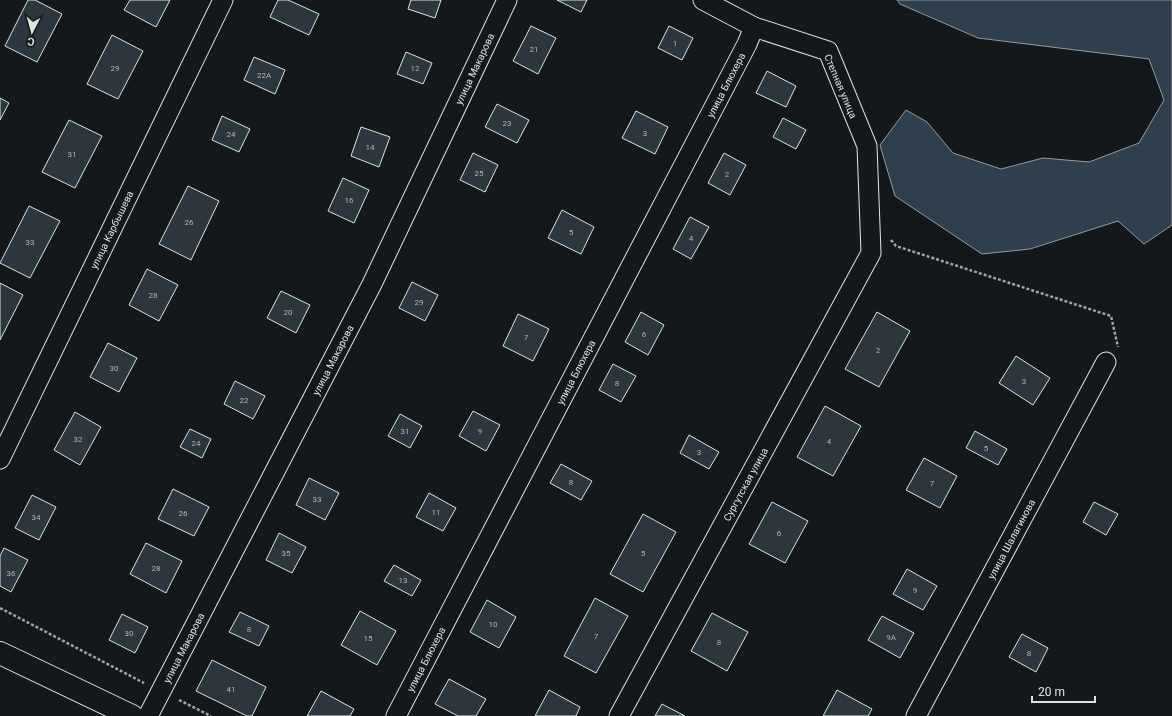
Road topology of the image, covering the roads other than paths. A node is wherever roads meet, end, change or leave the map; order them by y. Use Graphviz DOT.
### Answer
graph roads {
  1 [pos="223,0"];
  2 [pos="507,0"];
  3 [pos="703,0"];
  4 [pos="754,27"];
  5 [pos="871,253"];
  6 [pos="1106,362"];
  7 [pos="0,460"];
  8 [pos="0,653"];
  9 [pos="132,716"];
  10 [pos="148,716"];
  11 [pos="396,716"];
  12 [pos="618,716"];
  13 [pos="916,716"];
  1 -- 7 [label="street, улица Карбышева"];
  2 -- 10 [label="street, улица Макарова"];
  3 -- 4 [label="street, Степная улица"];
  4 -- 5 [label="street, Степная улица"];
  4 -- 11 [label="street, улица Блюхера"];
  5 -- 12 [label="street, Сургутская улица"];
  6 -- 13 [label="street, улица Шалагинова"];
  8 -- 9 [label="street"];
}
